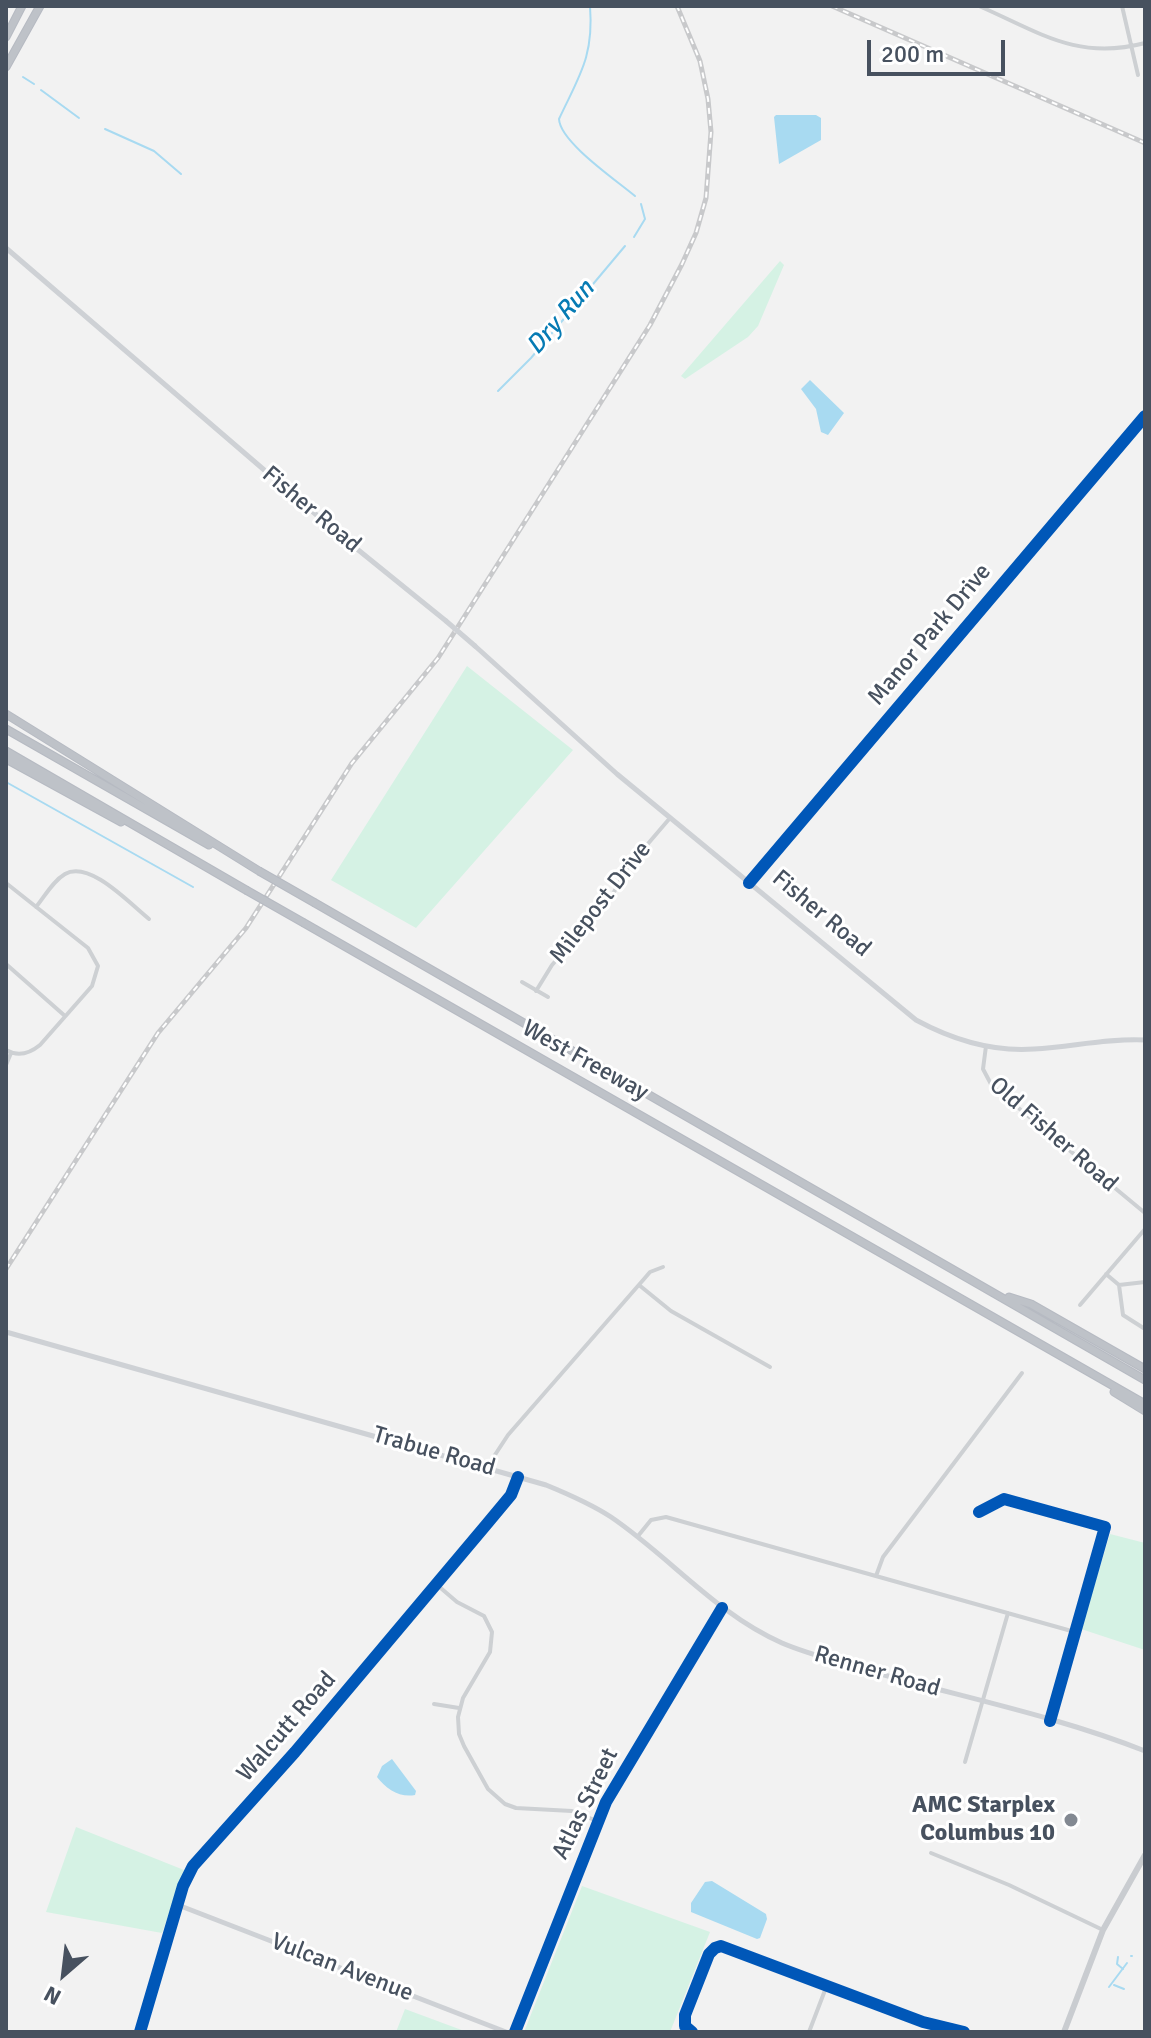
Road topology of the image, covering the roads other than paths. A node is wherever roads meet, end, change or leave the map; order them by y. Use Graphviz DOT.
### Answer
graph roads {
  1 [pos="21,6"];
  2 [pos="40,6"];
  3 [pos="979,6"];
  4 [pos="1122,6"];
  5 [pos="6,28"];
  6 [pos="6,37"];
  7 [pos="1145,43"];
  8 [pos="1131,46"];
  9 [pos="8,65"];
  10 [pos="1138,75"];
  11 [pos="6,248"];
  12 [pos="1145,416"];
  13 [pos="6,717"];
  14 [pos="6,729"];
  15 [pos="6,751"];
  16 [pos="6,759"];
  17 [pos="670,818"];
  18 [pos="145,832"];
  19 [pos="259,871"];
  20 [pos="6,883"];
  21 [pos="749,883"];
  22 [pos="36,907"];
  23 [pos="149,919"];
  24 [pos="6,964"];
  25 [pos="522,982"];
  26 [pos="536,991"];
  27 [pos="548,997"];
  28 [pos="65,1016"];
  29 [pos="1145,1040"];
  30 [pos="986,1046"];
  31 [pos="8,1051"];
  32 [pos="6,1065"];
  33 [pos="591,1087"];
  34 [pos="1145,1213"];
  35 [pos="1145,1229"];
  36 [pos="663,1267"];
  37 [pos="1106,1274"];
  38 [pos="1145,1282"];
  39 [pos="639,1285"];
  40 [pos="1119,1285"];
  41 [pos="992,1292"];
  42 [pos="1080,1305"];
  43 [pos="1145,1329"];
  44 [pos="6,1332"];
  45 [pos="770,1367"];
  46 [pos="1145,1369"];
  47 [pos="1022,1373"];
  48 [pos="1145,1380"];
  49 [pos="1145,1404"];
  50 [pos="1145,1411"];
  51 [pos="487,1467"];
  52 [pos="518,1477"];
  53 [pos="979,1512"];
  54 [pos="637,1537"];
  55 [pos="876,1576"];
  56 [pos="436,1584"];
  57 [pos="722,1608"];
  58 [pos="1008,1613"];
  59 [pos="1075,1632"];
  60 [pos="982,1702"];
  61 [pos="434,1704"];
  62 [pos="459,1708"];
  63 [pos="1050,1721"];
  64 [pos="1145,1751"];
  65 [pos="965,1762"];
  66 [pos="597,1821"];
  67 [pos="931,1853"];
  68 [pos="1145,1855"];
  69 [pos="1145,1866"];
  70 [pos="1137,1871"];
  71 [pos="178,1905"];
  72 [pos="1103,1930"];
  73 [pos="827,1985"];
  74 [pos="140,2032"];
  75 [pos="506,2032"];
  76 [pos="515,2032"];
  77 [pos="692,2032"];
  78 [pos="809,2032"];
  79 [pos="964,2032"];
  80 [pos="1064,2032"];
  1 -- 5 [label="highway"];
  1 -- 6 [label="highway"];
  2 -- 9 [label="highway"];
  3 -- 8 [label="street"];
  4 -- 8 [label="street"];
  7 -- 8 [label="street"];
  8 -- 10 [label="street"];
  11 -- 17 [label="main road, Fisher Road, bridge"];
  12 -- 21 [label="main road, Manor Park Drive"];
  13 -- 19 [label="highway"];
  14 -- 19 [label="highway, West Freeway"];
  15 -- 18 [label="highway, West Freeway"];
  16 -- 18 [label="highway"];
  17 -- 21 [label="main road, Fisher Road"];
  17 -- 26 [label="street, Milepost Drive"];
  18 -- 33 [label="highway, West Freeway, bridge"];
  19 -- 41 [label="highway, West Freeway, bridge"];
  20 -- 22 [label="street"];
  21 -- 30 [label="main road, Fisher Road"];
  22 -- 23 [label="street"];
  22 -- 28 [label="street"];
  24 -- 28 [label="street"];
  25 -- 26 [label="street"];
  26 -- 27 [label="street"];
  28 -- 31 [label="street"];
  29 -- 30 [label="main road, Fisher Road"];
  30 -- 34 [label="street, Old Fisher Road"];
  31 -- 32 [label="street"];
  33 -- 49 [label="highway, West Freeway"];
  33 -- 50 [label="highway"];
  35 -- 37 [label="street"];
  36 -- 39 [label="street"];
  37 -- 40 [label="street"];
  37 -- 42 [label="street"];
  38 -- 40 [label="street"];
  39 -- 45 [label="street"];
  39 -- 51 [label="street"];
  40 -- 43 [label="street"];
  41 -- 46 [label="highway"];
  41 -- 48 [label="highway, West Freeway"];
  44 -- 51 [label="main road, Trabue Road"];
  47 -- 55 [label="street"];
  51 -- 52 [label="main road, Trabue Road"];
  52 -- 54 [label="main road, Trabue Road"];
  52 -- 56 [label="main road, Walcutt Road"];
  53 -- 59 [label="street"];
  54 -- 55 [label="street"];
  54 -- 57 [label="main road, Renner Road"];
  55 -- 58 [label="street"];
  56 -- 62 [label="street"];
  56 -- 71 [label="main road, Walcutt Road"];
  57 -- 60 [label="main road, Renner Road"];
  57 -- 66 [label="main road, Atlas Street"];
  58 -- 59 [label="street"];
  58 -- 60 [label="street"];
  59 -- 63 [label="street"];
  60 -- 63 [label="main road, Renner Road"];
  60 -- 65 [label="street"];
  61 -- 62 [label="street"];
  62 -- 66 [label="street"];
  63 -- 64 [label="main road, Renner Road"];
  66 -- 76 [label="main road, Atlas Street"];
  67 -- 72 [label="street"];
  68 -- 70 [label="main road"];
  69 -- 70 [label="main road"];
  70 -- 72 [label="main road"];
  71 -- 74 [label="main road, Walcutt Road"];
  71 -- 75 [label="main road, Vulcan Avenue"];
  72 -- 80 [label="main road"];
  73 -- 77 [label="street"];
  73 -- 78 [label="street"];
  73 -- 79 [label="street"];
}
